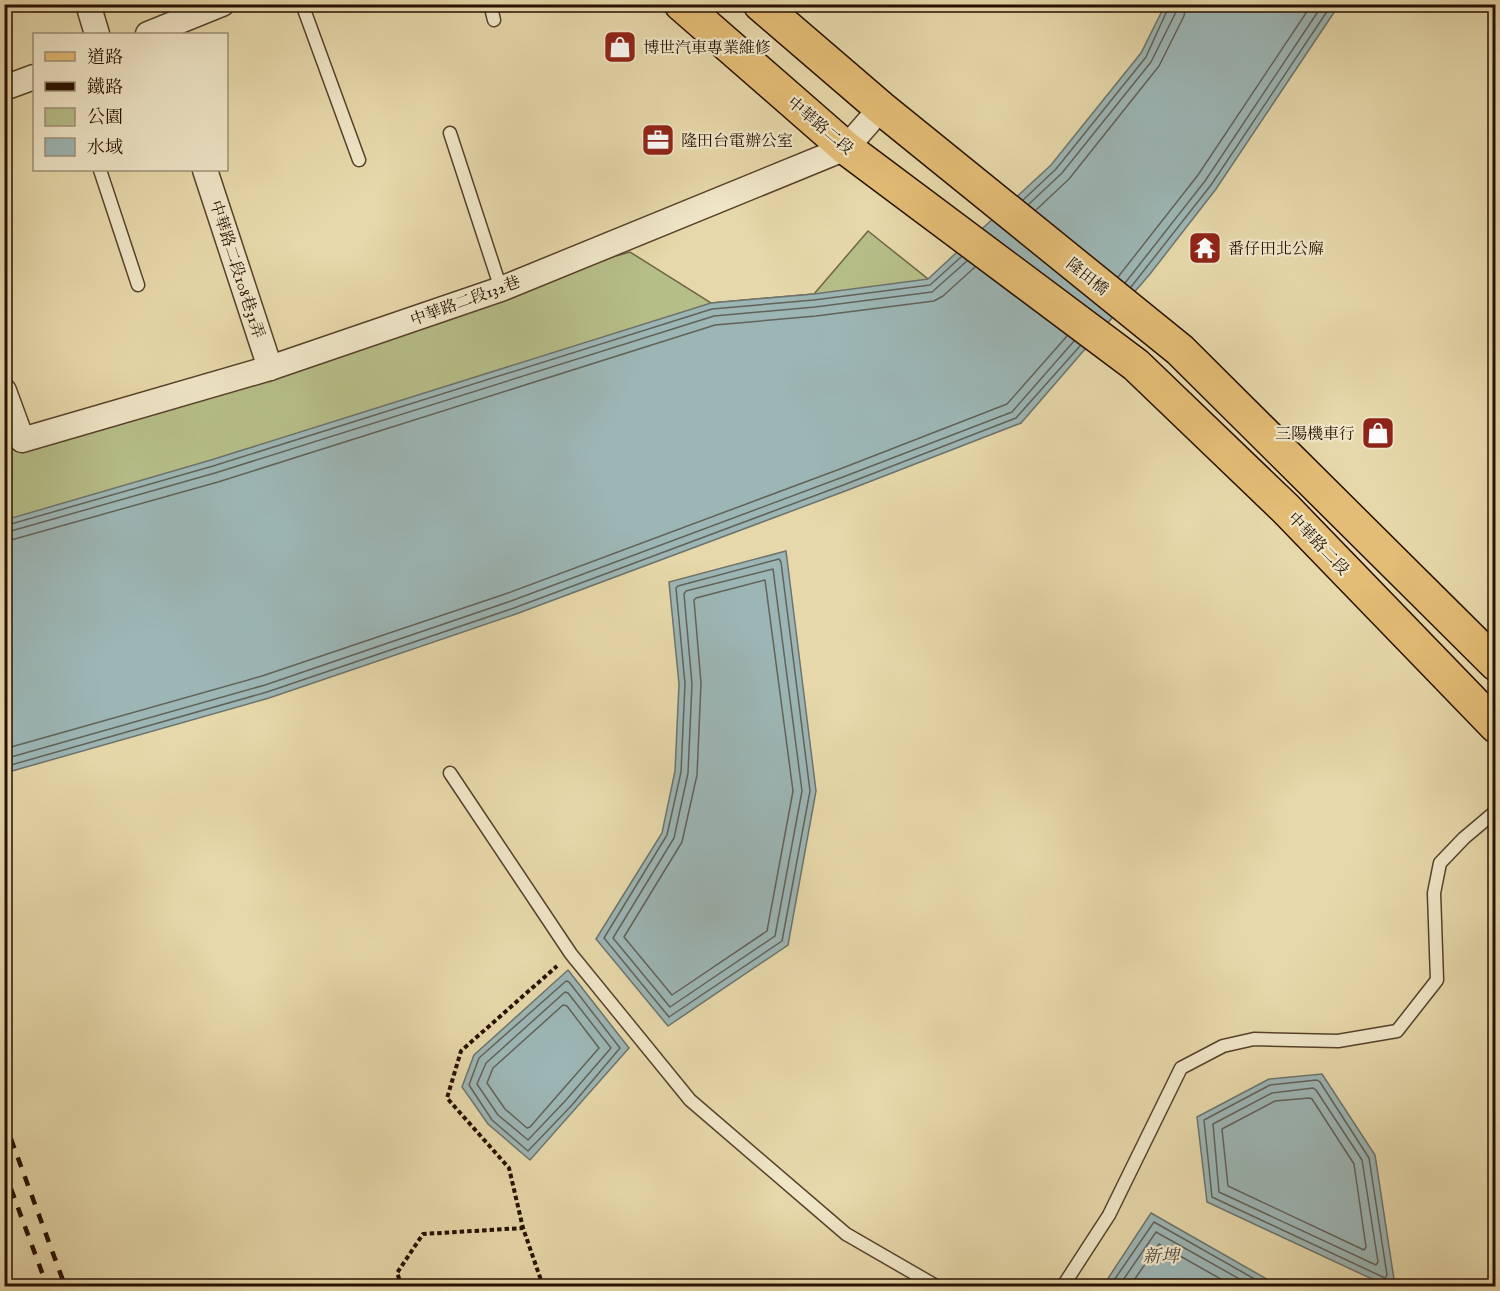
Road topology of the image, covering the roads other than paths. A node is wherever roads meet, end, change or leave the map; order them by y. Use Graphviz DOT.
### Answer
graph roads {
  1 [pos="88,4"];
  2 [pos="222,4"];
  3 [pos="302,4"];
  4 [pos="490,4"];
  5 [pos="681,4"];
  6 [pos="760,4"];
  7 [pos="494,20"];
  8 [pos="97,33"];
  9 [pos="156,33"];
  10 [pos="33,76"];
  11 [pos="4,88"];
  12 [pos="881,108"];
  13 [pos="450,133"];
  14 [pos="846,148"];
  15 [pos="359,160"];
  16 [pos="100,171"];
  17 [pos="206,171"];
  18 [pos="138,285"];
  19 [pos="501,289"];
  20 [pos="270,368"];
  21 [pos="4,391"];
  22 [pos="1496,664"];
  23 [pos="1496,726"];
  24 [pos="450,773"];
  25 [pos="1496,812"];
  26 [pos="936,1287"];
  27 [pos="1063,1287"];
  1 -- 8 [label="street"];
  2 -- 9 [label="street"];
  3 -- 15 [label="lane"];
  4 -- 7 [label="lane"];
  5 -- 14 [label="main road, 中華路二段"];
  6 -- 12 [label="main road"];
  10 -- 11 [label="street"];
  12 -- 14 [label="street, 中華路二段132巷"];
  12 -- 22 [label="main road, 隆田橋"];
  13 -- 19 [label="lane"];
  14 -- 19 [label="street, 中華路二段132巷"];
  14 -- 23 [label="main road, 中華路二段"];
  16 -- 18 [label="lane"];
  17 -- 20 [label="street, 中華路二段108巷31弄"];
  19 -- 20 [label="street, 中華路二段132巷"];
  20 -- 21 [label="street, 中華路二段132巷"];
  24 -- 26 [label="lane"];
  25 -- 27 [label="lane"];
}
